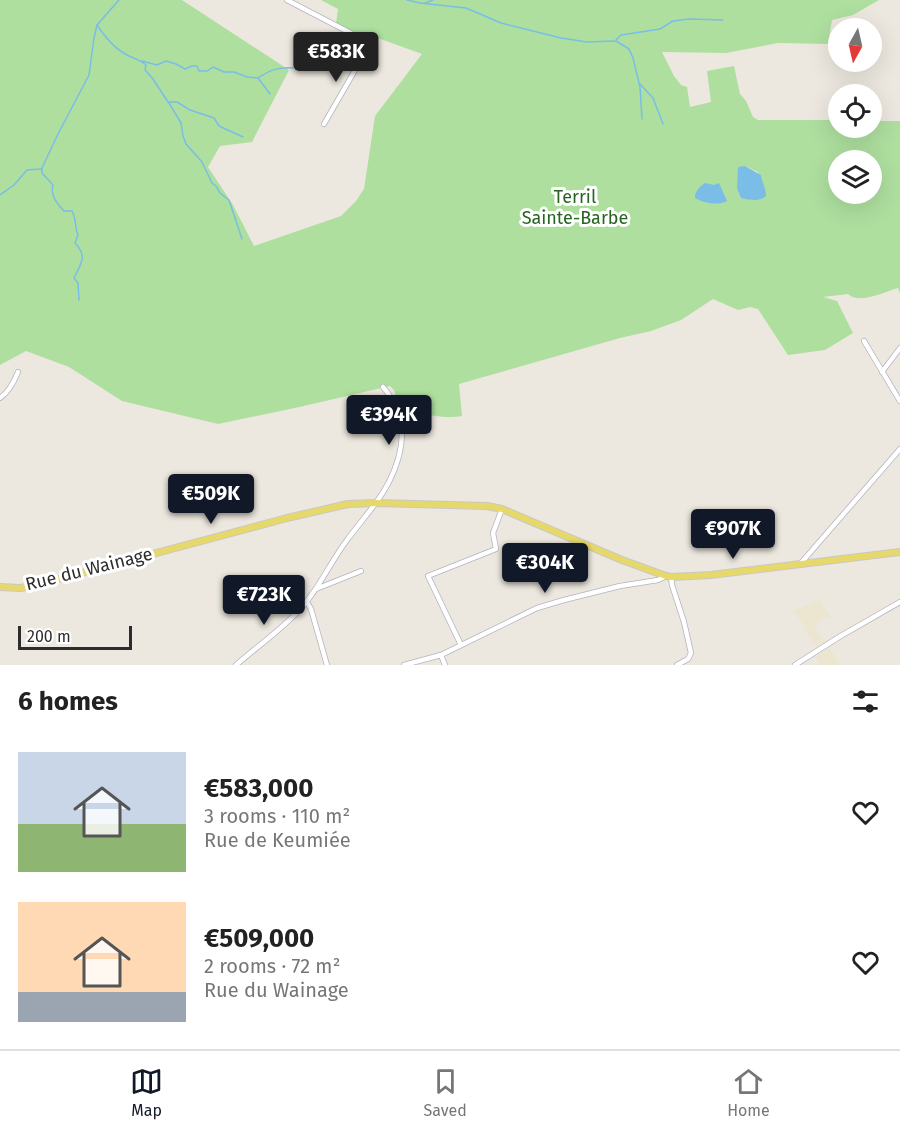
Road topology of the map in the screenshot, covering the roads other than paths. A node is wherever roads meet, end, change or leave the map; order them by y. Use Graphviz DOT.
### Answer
graph roads {
  1 [pos="287,0"];
  2 [pos="324,124"];
  3 [pos="864,341"];
  4 [pos="900,348"];
  5 [pos="18,372"];
  6 [pos="882,372"];
  7 [pos="383,387"];
  8 [pos="0,398"];
  9 [pos="900,401"];
  10 [pos="900,448"];
  11 [pos="376,502"];
  12 [pos="502,509"];
  13 [pos="900,552"];
  14 [pos="801,563"];
  15 [pos="361,572"];
  16 [pos="668,576"];
  17 [pos="0,586"];
  18 [pos="315,590"];
  19 [pos="307,602"];
  20 [pos="900,602"];
  21 [pos="461,645"];
  22 [pos="441,655"];
  23 [pos="236,665"];
  24 [pos="327,665"];
  25 [pos="404,665"];
  26 [pos="445,665"];
  27 [pos="677,665"];
  28 [pos="795,665"];
  1 -- 2 [label="street"];
  3 -- 6 [label="street"];
  4 -- 6 [label="street"];
  5 -- 8 [label="street"];
  6 -- 9 [label="street"];
  7 -- 11 [label="street"];
  10 -- 14 [label="street"];
  11 -- 12 [label="main road, Rue du Wainage"];
  11 -- 17 [label="main road, Rue du Wainage"];
  11 -- 18 [label="street"];
  12 -- 16 [label="main road, Rue du Wainage"];
  12 -- 21 [label="street"];
  13 -- 14 [label="main road"];
  14 -- 16 [label="main road"];
  15 -- 18 [label="street"];
  16 -- 21 [label="street"];
  16 -- 27 [label="street"];
  18 -- 19 [label="street"];
  19 -- 23 [label="street"];
  19 -- 24 [label="street"];
  20 -- 28 [label="street"];
  21 -- 22 [label="street"];
  22 -- 25 [label="street"];
  22 -- 26 [label="street"];
}
